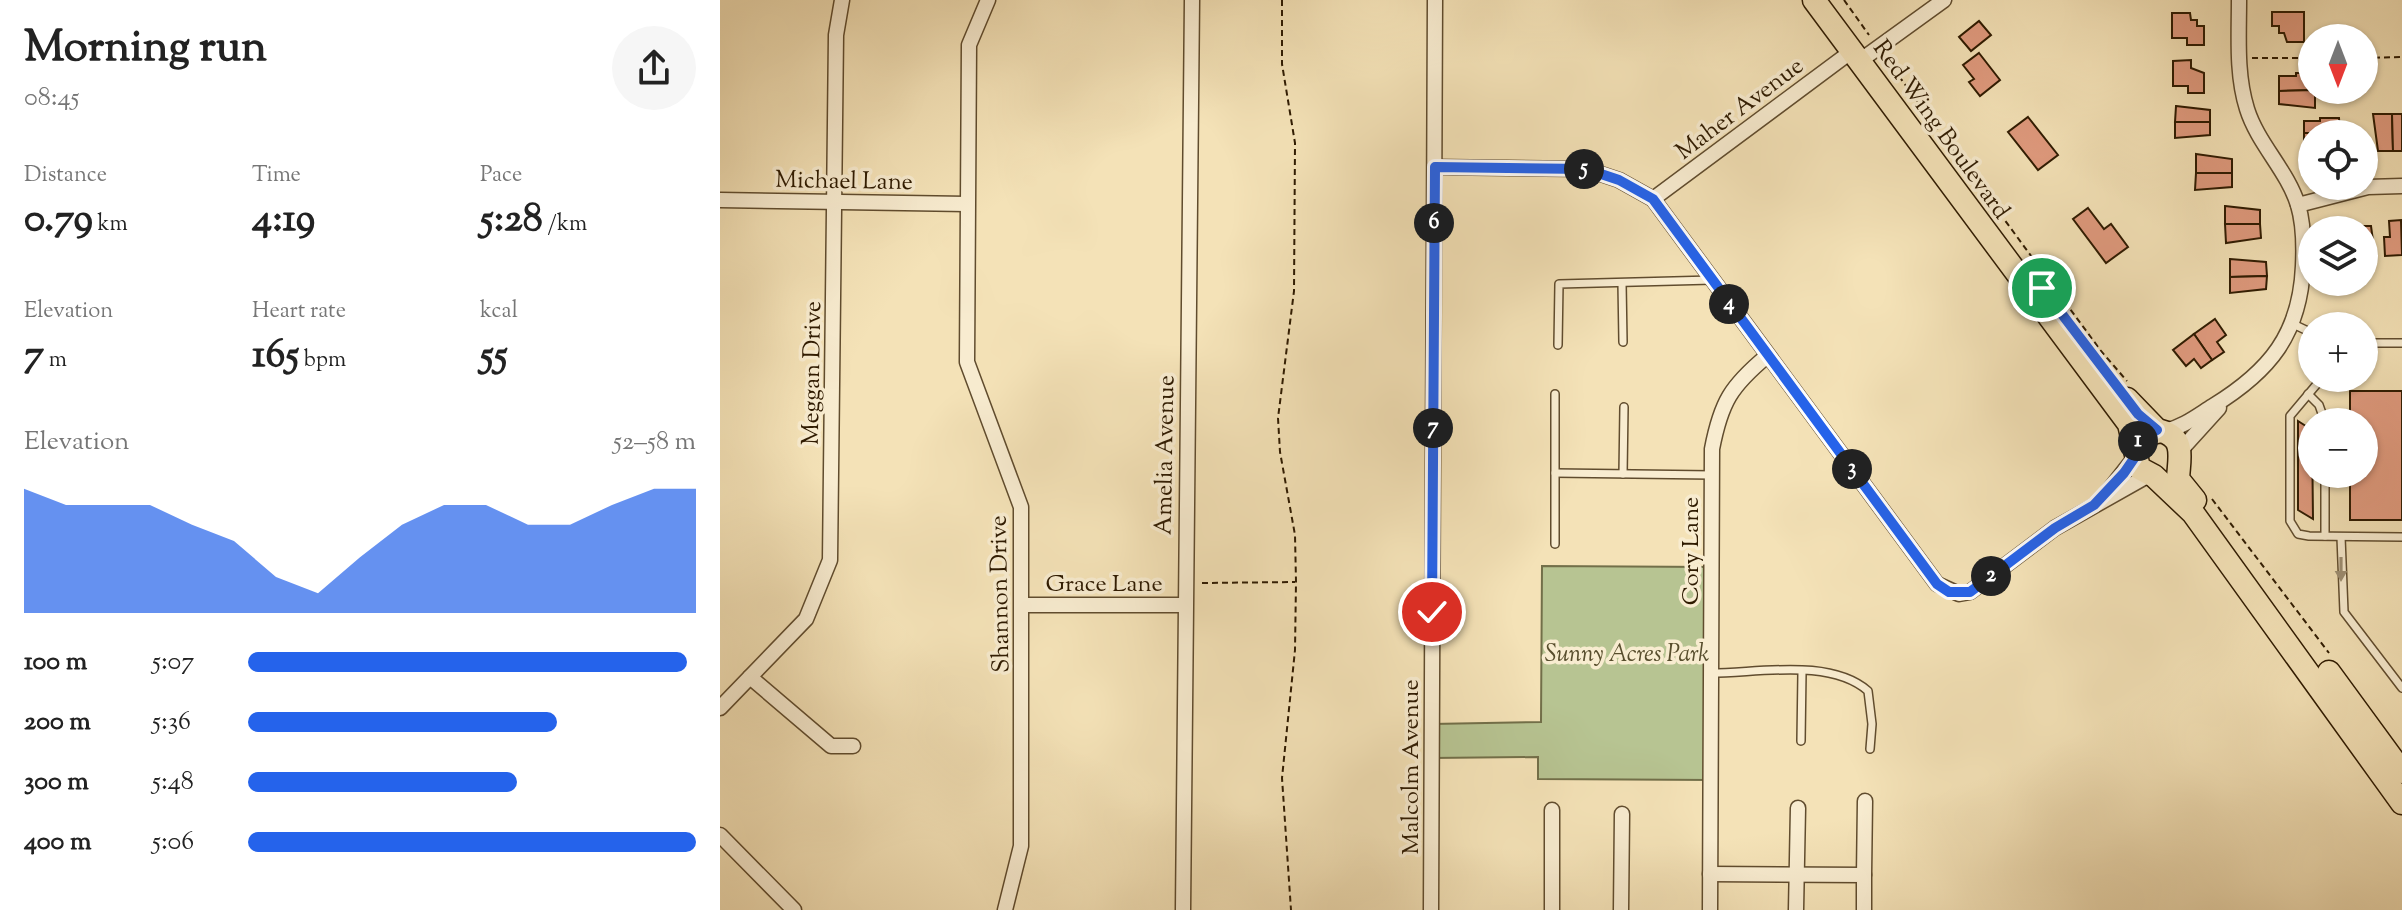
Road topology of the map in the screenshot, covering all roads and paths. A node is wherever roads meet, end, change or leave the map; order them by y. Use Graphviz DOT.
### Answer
graph roads {
  1 [pos="842,0"];
  2 [pos="988,0"];
  3 [pos="1192,0"];
  4 [pos="1282,0"];
  5 [pos="1435,0"];
  6 [pos="1814,0"];
  7 [pos="1828,0"];
  8 [pos="1844,0"];
  9 [pos="1944,0"];
  10 [pos="2239,0"];
  11 [pos="1866,51"];
  12 [pos="2402,57"];
  13 [pos="2239,58"];
  14 [pos="2298,58"];
  15 [pos="2378,58"];
  16 [pos="1435,167"];
  17 [pos="2402,186"];
  18 [pos="1653,199"];
  19 [pos="720,200"];
  20 [pos="835,201"];
  21 [pos="967,204"];
  22 [pos="2298,205"];
  23 [pos="1712,280"];
  24 [pos="1622,283"];
  25 [pos="2293,324"];
  26 [pos="2298,326"];
  27 [pos="1623,342"];
  28 [pos="2378,343"];
  29 [pos="2402,343"];
  30 [pos="1558,345"];
  31 [pos="1767,356"];
  32 [pos="2133,388"];
  33 [pos="1555,394"];
  34 [pos="2308,394"];
  35 [pos="2230,396"];
  36 [pos="1624,407"];
  37 [pos="2320,408"];
  38 [pos="2161,431"];
  39 [pos="2135,451"];
  40 [pos="2180,456"];
  41 [pos="1555,473"];
  42 [pos="1623,474"];
  43 [pos="1712,475"];
  44 [pos="2152,475"];
  45 [pos="2325,488"];
  46 [pos="2208,494"];
  47 [pos="2094,505"];
  48 [pos="2325,536"];
  49 [pos="2341,537"];
  50 [pos="2402,537"];
  51 [pos="1555,544"];
  52 [pos="1296,582"];
  53 [pos="1184,584"];
  54 [pos="1023,605"];
  55 [pos="1184,605"];
  56 [pos="2333,658"];
  57 [pos="1802,672"];
  58 [pos="1712,673"];
  59 [pos="750,677"];
  60 [pos="2402,688"];
  61 [pos="720,708"];
  62 [pos="1801,741"];
  63 [pos="853,746"];
  64 [pos="1870,749"];
  65 [pos="2402,772"];
  66 [pos="1865,801"];
  67 [pos="2402,803"];
  68 [pos="1798,808"];
  69 [pos="1552,810"];
  70 [pos="1622,814"];
  71 [pos="720,835"];
  72 [pos="1710,874"];
  73 [pos="1797,874"];
  74 [pos="1864,875"];
  75 [pos="794,910"];
  76 [pos="1005,910"];
  77 [pos="1183,910"];
  78 [pos="1291,910"];
  79 [pos="1431,910"];
  80 [pos="1552,910"];
  81 [pos="1621,910"];
  82 [pos="1710,910"];
  83 [pos="1796,910"];
  84 [pos="1864,910"];
  1 -- 20 [label="street, Meggan Drive"];
  2 -- 21 [label="street, Shannon Drive"];
  3 -- 53 [label="street, Amelia Avenue"];
  4 -- 52 [label="path"];
  5 -- 16 [label="street, Malcolm Avenue"];
  6 -- 11 [label="main road, Red Wing Boulevard"];
  7 -- 11 [label="main road, Red Wing Boulevard"];
  8 -- 11 [label="path"];
  9 -- 11 [label="street, Maher Avenue"];
  10 -- 13 [label="street"];
  11 -- 18 [label="street, Maher Avenue"];
  11 -- 32 [label="path"];
  11 -- 38 [label="main road, Red Wing Boulevard"];
  11 -- 39 [label="main road, Red Wing Boulevard"];
  12 -- 15 [label="path"];
  13 -- 14 [label="path"];
  13 -- 22 [label="street"];
  16 -- 18 [label="street"];
  16 -- 79 [label="street, Malcolm Avenue"];
  17 -- 22 [label="street"];
  18 -- 23 [label="street"];
  19 -- 20 [label="street, Michael Lane"];
  20 -- 21 [label="street, Michael Lane"];
  20 -- 59 [label="street, Meggan Drive"];
  21 -- 54 [label="street, Shannon Drive"];
  22 -- 25 [label="street"];
  23 -- 24 [label="lane"];
  23 -- 31 [label="street"];
  24 -- 27 [label="lane"];
  24 -- 30 [label="lane"];
  25 -- 26 [label="lane"];
  25 -- 35 [label="street"];
  28 -- 29 [label="lane"];
  31 -- 43 [label="street, Cory Lane"];
  31 -- 47 [label="street"];
  33 -- 41 [label="lane"];
  34 -- 37 [label="lane"];
  34 -- 48 [label="lane"];
  35 -- 38 [label="street"];
  35 -- 40 [label="street"];
  36 -- 42 [label="lane"];
  38 -- 39 [label="main road"];
  38 -- 40 [label="main road, Red Wing Boulevard"];
  39 -- 44 [label="main road, Red Wing Boulevard"];
  39 -- 47 [label="street"];
  40 -- 44 [label="main road"];
  40 -- 65 [label="main road, Red Wing Boulevard"];
  41 -- 42 [label="lane"];
  41 -- 51 [label="lane"];
  42 -- 43 [label="lane"];
  43 -- 58 [label="street, Cory Lane"];
  44 -- 47 [label="street"];
  44 -- 67 [label="main road, Red Wing Boulevard"];
  45 -- 48 [label="lane"];
  46 -- 56 [label="path"];
  48 -- 49 [label="lane"];
  49 -- 50 [label="lane"];
  49 -- 60 [label="lane, one-way"];
  52 -- 53 [label="path"];
  52 -- 78 [label="path"];
  53 -- 55 [label="street, Amelia Avenue"];
  54 -- 55 [label="street, Grace Lane"];
  54 -- 76 [label="street, Shannon Drive"];
  55 -- 77 [label="street, Amelia Avenue"];
  57 -- 58 [label="lane"];
  57 -- 62 [label="lane"];
  57 -- 64 [label="lane"];
  58 -- 72 [label="street, Cory Lane"];
  59 -- 61 [label="street, Meggan Drive"];
  59 -- 63 [label="street"];
  66 -- 74 [label="street"];
  68 -- 73 [label="street"];
  69 -- 80 [label="street"];
  70 -- 81 [label="street"];
  71 -- 75 [label="street"];
  72 -- 73 [label="street"];
  72 -- 82 [label="street, Cory Lane"];
  73 -- 74 [label="street"];
  73 -- 83 [label="street"];
  74 -- 84 [label="street"];
}
